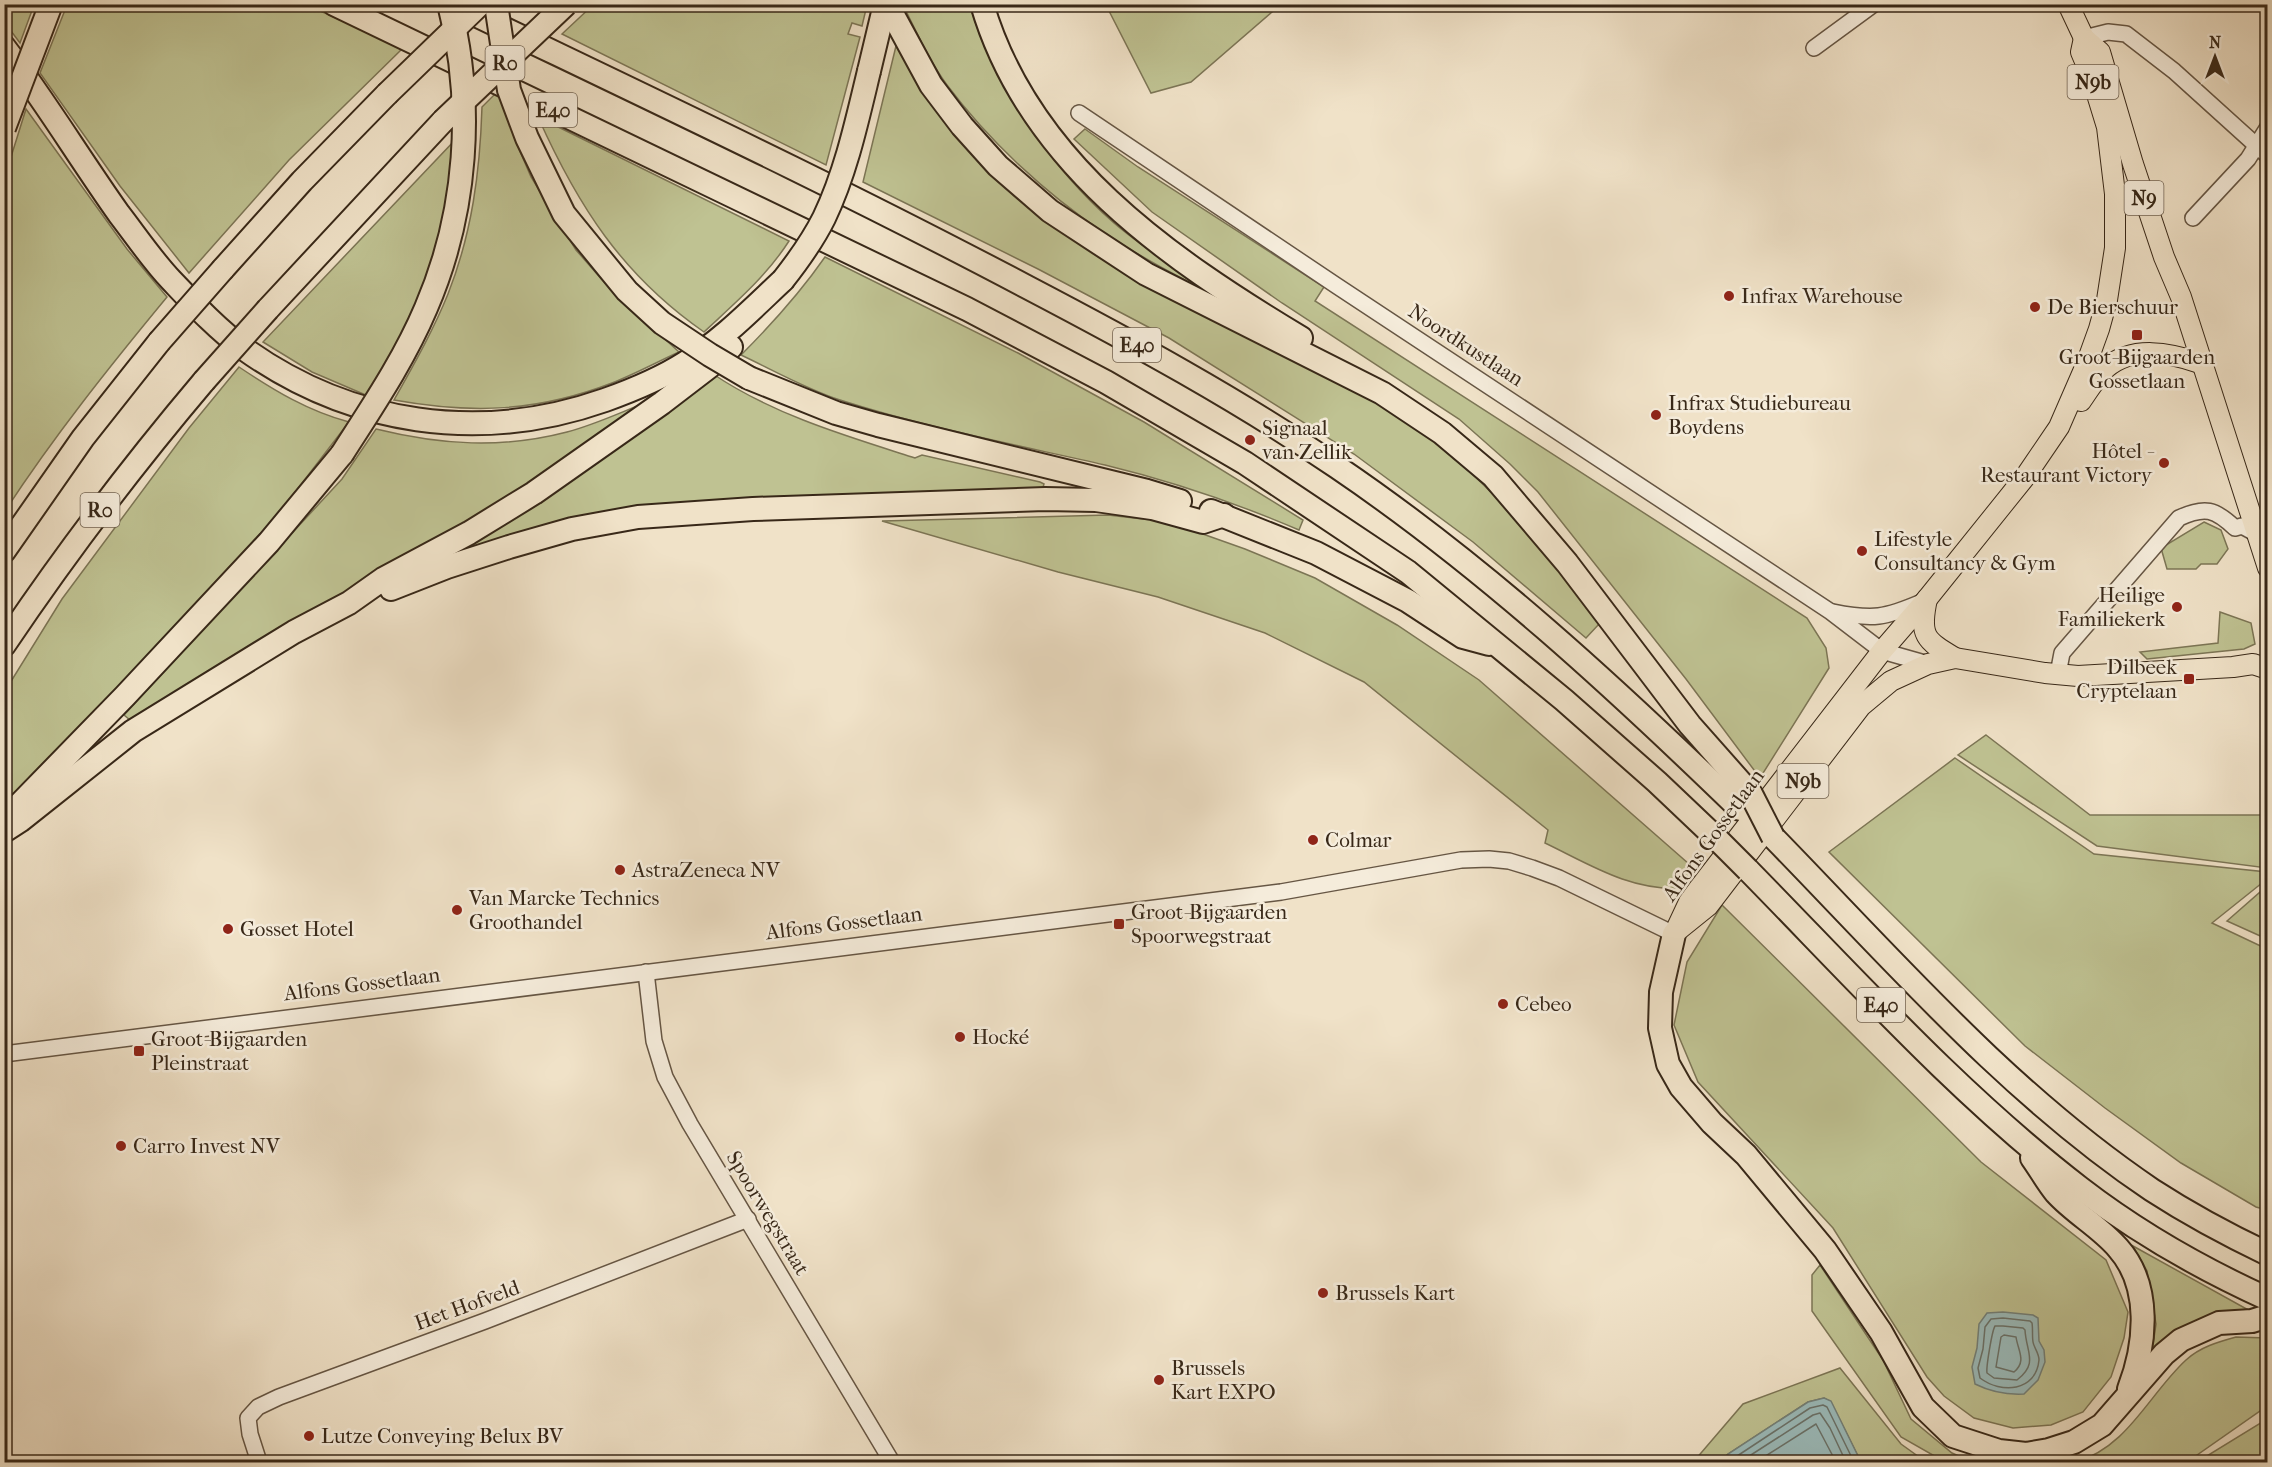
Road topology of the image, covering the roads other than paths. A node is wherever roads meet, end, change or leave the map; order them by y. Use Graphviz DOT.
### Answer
graph roads {
  1 [pos="51,4"];
  2 [pos="334,4"];
  3 [pos="448,4"];
  4 [pos="454,4"];
  5 [pos="480,4"];
  6 [pos="496,4"];
  7 [pos="566,4"];
  8 [pos="886,4"];
  9 [pos="982,4"];
  10 [pos="1874,4"];
  11 [pos="2068,4"];
  12 [pos="2084,38"];
  13 [pos="4,47"];
  14 [pos="1814,48"];
  15 [pos="1079,112"];
  16 [pos="2268,127"];
  17 [pos="4,128"];
  18 [pos="2262,150"];
  19 [pos="2193,218"];
  20 [pos="783,280"];
  21 [pos="2200,363"];
  22 [pos="1382,393"];
  23 [pos="2060,427"];
  24 [pos="1224,515"];
  25 [pos="2256,533"];
  26 [pos="4,551"];
  27 [pos="2268,568"];
  28 [pos="1927,599"];
  29 [pos="350,603"];
  30 [pos="1831,612"];
  31 [pos="4,645"];
  32 [pos="1502,648"];
  33 [pos="1882,651"];
  34 [pos="1955,658"];
  35 [pos="2263,662"];
  36 [pos="1928,664"];
  37 [pos="2058,674"];
  38 [pos="1745,801"];
  39 [pos="4,823"];
  40 [pos="4,831"];
  41 [pos="1674,934"];
  42 [pos="646,972"];
  43 [pos="4,1054"];
  44 [pos="2018,1137"];
  45 [pos="748,1219"];
  46 [pos="2268,1237"];
  47 [pos="2236,1238"];
  48 [pos="2268,1254"];
  49 [pos="2268,1299"];
  50 [pos="2268,1316"];
  51 [pos="2125,1399"];
  52 [pos="259,1462"];
  53 [pos="892,1462"];
  1 -- 17 [label="highway, bridge"];
  2 -- 32 [label="highway, E40"];
  3 -- 39 [label="highway, bridge"];
  4 -- 38 [label="highway, E40"];
  5 -- 26 [label="highway, R0, bridge"];
  6 -- 24 [label="highway, bridge"];
  7 -- 31 [label="highway, R0, bridge"];
  8 -- 20 [label="highway, bridge"];
  8 -- 22 [label="highway"];
  9 -- 22 [label="highway"];
  10 -- 14 [label="street"];
  11 -- 12 [label="main road, N9"];
  12 -- 18 [label="street"];
  12 -- 21 [label="main road, N9"];
  12 -- 23 [label="main road, N9b"];
  13 -- 20 [label="highway"];
  15 -- 30 [label="street, Noordkustlaan"];
  16 -- 18 [label="street"];
  18 -- 19 [label="street"];
  20 -- 29 [label="highway"];
  21 -- 23 [label="main road, N9b"];
  21 -- 25 [label="main road, N9"];
  22 -- 38 [label="highway"];
  23 -- 28 [label="main road, N9b"];
  24 -- 29 [label="highway"];
  24 -- 32 [label="highway"];
  25 -- 27 [label="main road, N9"];
  25 -- 37 [label="street"];
  28 -- 30 [label="street"];
  28 -- 33 [label="main road, N9b"];
  28 -- 34 [label="main road"];
  29 -- 40 [label="highway"];
  30 -- 33 [label="street, Noordkustlaan"];
  32 -- 44 [label="highway, E40, bridge"];
  33 -- 36 [label="street"];
  33 -- 41 [label="main road, Alfons Gossetlaan / N9b"];
  34 -- 36 [label="main road, Alfons Gossetlaan / N9b"];
  34 -- 37 [label="main road, Alfons Gossetlaan"];
  35 -- 37 [label="main road, Alfons Gossetlaan"];
  36 -- 41 [label="main road, Alfons Gossetlaan / N9b"];
  38 -- 47 [label="highway, E40"];
  41 -- 42 [label="street, Alfons Gossetlaan"];
  41 -- 51 [label="highway"];
  42 -- 43 [label="street, Alfons Gossetlaan"];
  42 -- 45 [label="street, Spoorwegstraat"];
  44 -- 49 [label="highway, E40"];
  44 -- 51 [label="highway"];
  45 -- 52 [label="street, Het Hofveld"];
  45 -- 53 [label="street, Spoorwegstraat"];
  46 -- 47 [label="highway"];
  47 -- 48 [label="highway, E40"];
  50 -- 51 [label="highway"];
}
